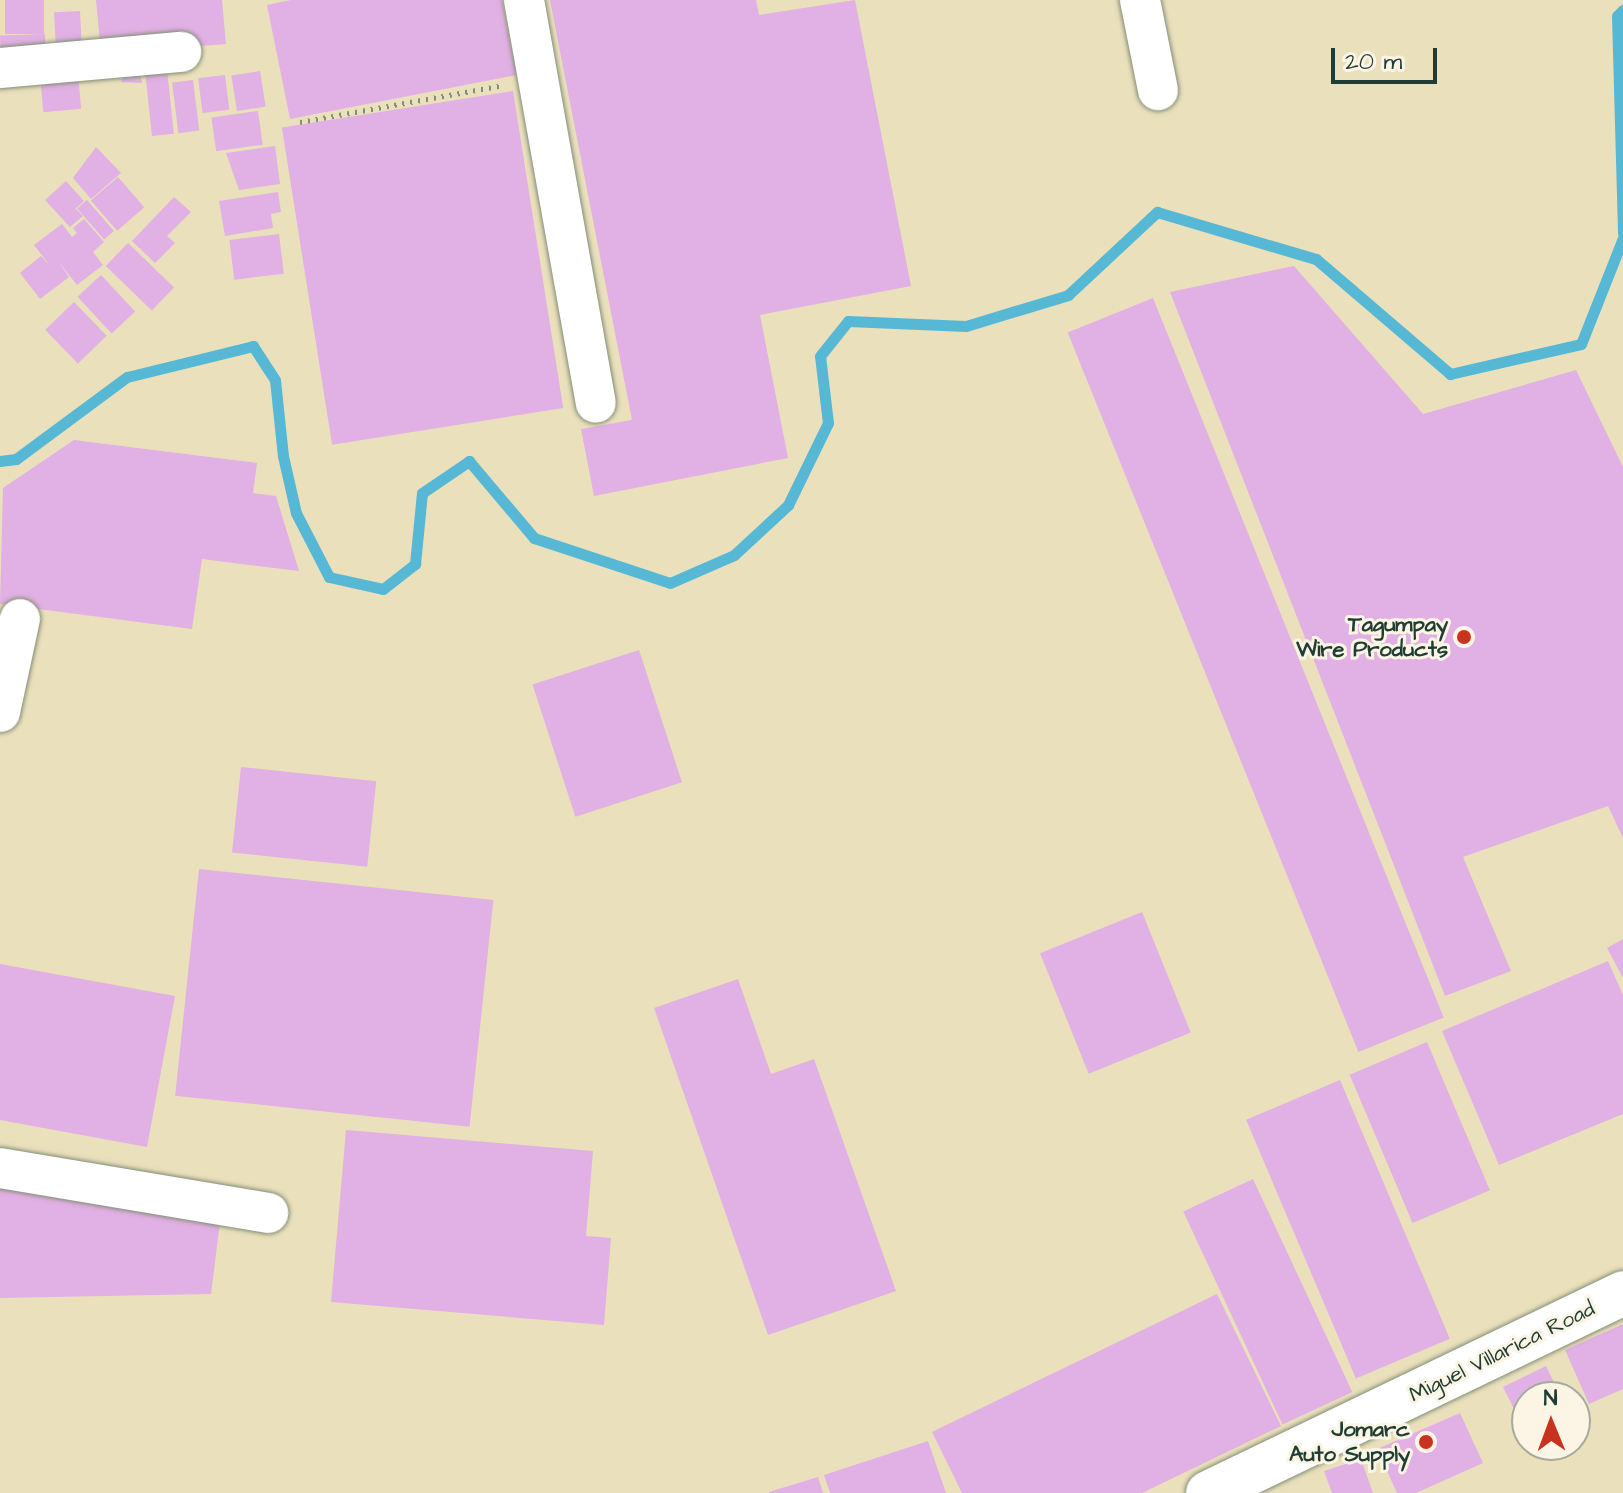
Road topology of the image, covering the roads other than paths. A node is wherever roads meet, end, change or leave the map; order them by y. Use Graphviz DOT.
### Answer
graph roads {
  1 [pos="524,0"];
  2 [pos="1140,0"];
  3 [pos="181,52"];
  4 [pos="0,68"];
  5 [pos="1158,90"];
  6 [pos="596,403"];
  7 [pos="20,619"];
  8 [pos="0,712"];
  9 [pos="0,1168"];
  10 [pos="268,1213"];
  11 [pos="1623,1293"];
  12 [pos="1230,1488"];
  1 -- 6 [label="street"];
  2 -- 5 [label="street"];
  3 -- 4 [label="street"];
  7 -- 8 [label="street"];
  9 -- 10 [label="street"];
  11 -- 12 [label="main road, Miguel Villarica Road"];
}
